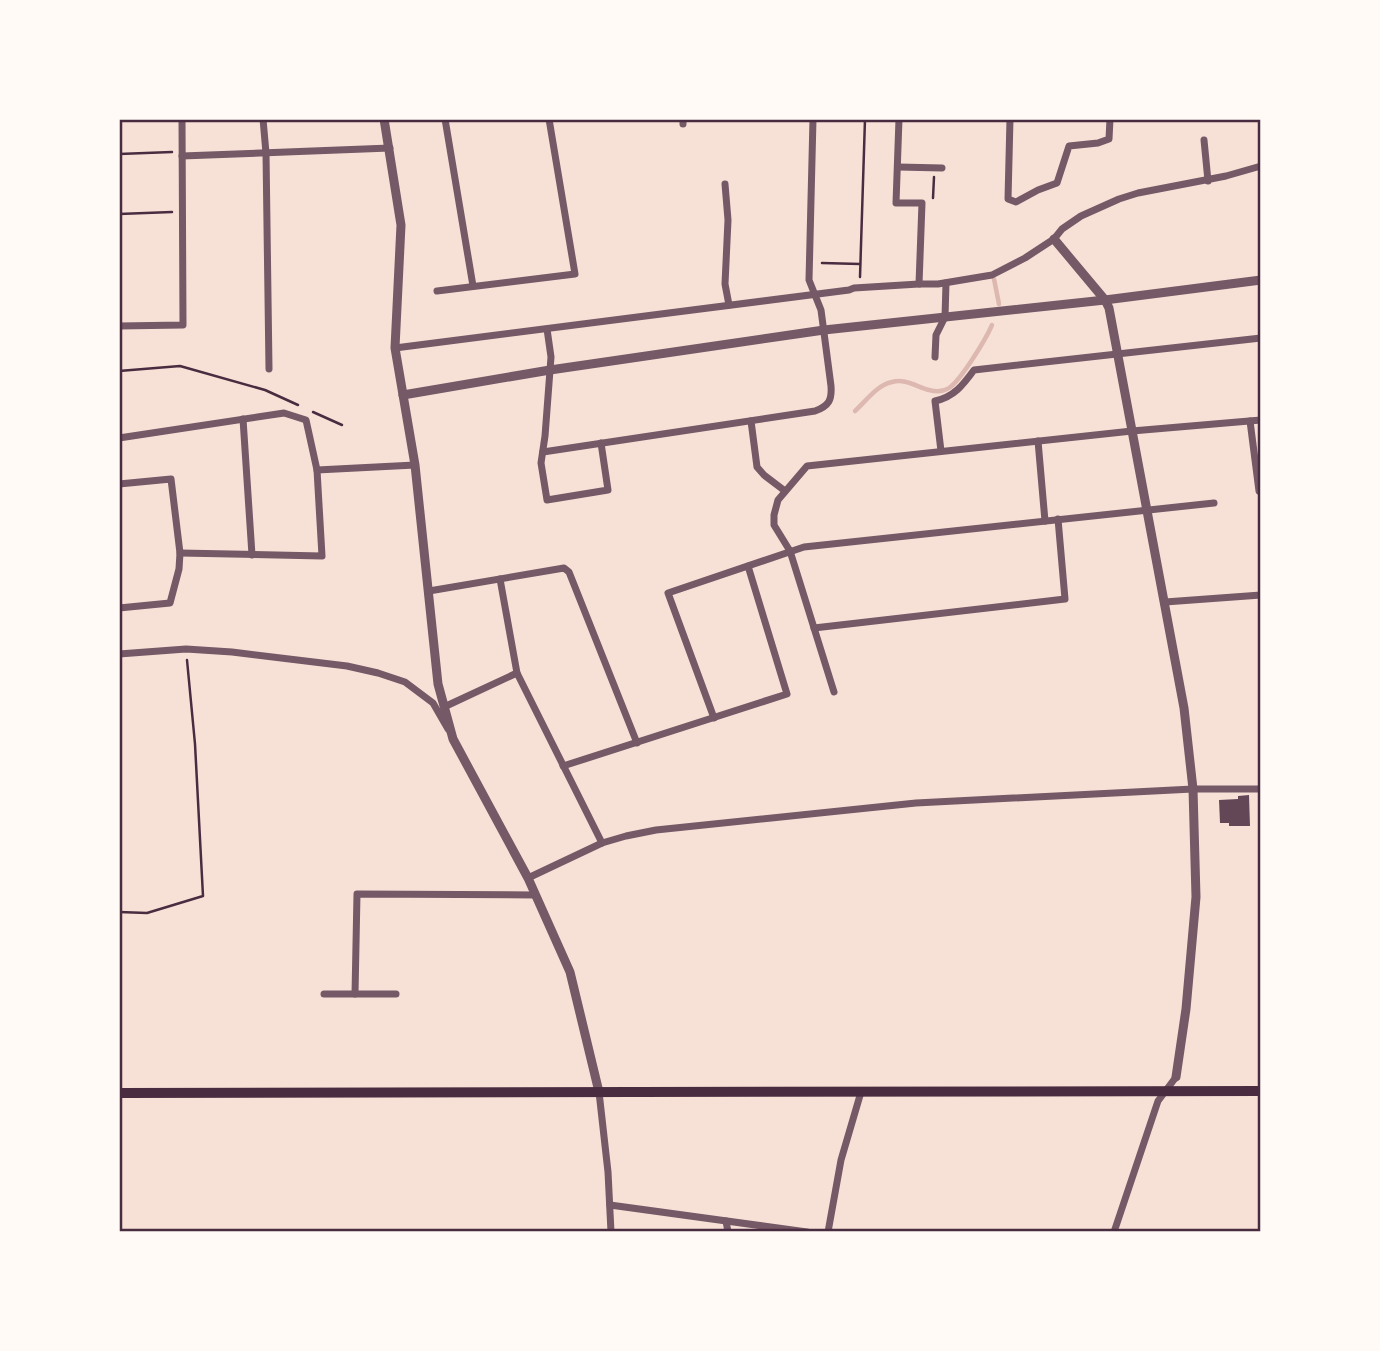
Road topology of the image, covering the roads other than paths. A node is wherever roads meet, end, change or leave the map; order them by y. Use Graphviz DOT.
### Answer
graph roads {
  1 [pos="182,119"];
  2 [pos="263,119"];
  3 [pos="384,119"];
  4 [pos="445,119"];
  5 [pos="549,119"];
  6 [pos="813,119"];
  7 [pos="899,119"];
  8 [pos="1010,119"];
  9 [pos="1111,119"];
  10 [pos="1204,141"];
  11 [pos="390,148"];
  12 [pos="266,153"];
  13 [pos="182,154"];
  14 [pos="1261,166"];
  15 [pos="898,167"];
  16 [pos="938,168"];
  17 [pos="1208,181"];
  18 [pos="725,184"];
  19 [pos="1054,239"];
  20 [pos="1261,280"];
  21 [pos="946,283"];
  22 [pos="919,284"];
  23 [pos="473,286"];
  24 [pos="437,291"];
  25 [pos="815,294"];
  26 [pos="1105,300"];
  27 [pos="729,305"];
  28 [pos="945,317"];
  29 [pos="119,326"];
  30 [pos="547,329"];
  31 [pos="824,330"];
  32 [pos="1261,338"];
  33 [pos="396,348"];
  34 [pos="1118,355"];
  35 [pos="935,357"];
  36 [pos="269,369"];
  37 [pos="550,370"];
  38 [pos="403,395"];
  39 [pos="243,419"];
  40 [pos="1261,420"];
  41 [pos="751,421"];
  42 [pos="1250,421"];
  43 [pos="1132,431"];
  44 [pos="119,438"];
  45 [pos="1038,441"];
  46 [pos="601,443"];
  47 [pos="941,451"];
  48 [pos="543,452"];
  49 [pos="415,465"];
  50 [pos="317,470"];
  51 [pos="119,484"];
  52 [pos="785,491"];
  53 [pos="1259,491"];
  54 [pos="1214,503"];
  55 [pos="1147,510"];
  56 [pos="1058,519"];
  57 [pos="1045,521"];
  58 [pos="790,551"];
  59 [pos="180,554"];
  60 [pos="252,555"];
  61 [pos="748,566"];
  62 [pos="500,579"];
  63 [pos="429,591"];
  64 [pos="1261,595"];
  65 [pos="1164,602"];
  66 [pos="119,608"];
  67 [pos="814,628"];
  68 [pos="119,654"];
  69 [pos="517,673"];
  70 [pos="834,692"];
  71 [pos="444,707"];
  72 [pos="714,718"];
  73 [pos="453,739"];
  74 [pos="637,743"];
  75 [pos="563,766"];
  76 [pos="1192,789"];
  77 [pos="1261,789"];
  78 [pos="602,843"];
  79 [pos="528,878"];
  80 [pos="536,895"];
  81 [pos="324,994"];
  82 [pos="355,994"];
  83 [pos="396,994"];
  84 [pos="1176,1077"];
  85 [pos="1166,1091"];
  86 [pos="1261,1091"];
  87 [pos="599,1092"];
  88 [pos="861,1092"];
  89 [pos="119,1093"];
  90 [pos="610,1205"];
  91 [pos="726,1221"];
  92 [pos="611,1232"];
  93 [pos="728,1232"];
  94 [pos="807,1232"];
  95 [pos="828,1232"];
  96 [pos="1114,1232"];
  1 -- 13 [label="street"];
  2 -- 12 [label="street"];
  3 -- 11 [label="street"];
  4 -- 23 [label="street"];
  5 -- 23 [label="street"];
  6 -- 25 [label="street"];
  7 -- 15 [label="street"];
  8 -- 9 [label="street"];
  10 -- 17 [label="street"];
  11 -- 12 [label="street"];
  11 -- 33 [label="street"];
  12 -- 13 [label="street"];
  12 -- 36 [label="street"];
  13 -- 29 [label="street"];
  14 -- 17 [label="street"];
  15 -- 16 [label="street"];
  15 -- 22 [label="street"];
  17 -- 19 [label="street"];
  18 -- 27 [label="street"];
  19 -- 21 [label="street"];
  19 -- 26 [label="street"];
  20 -- 26 [label="street"];
  21 -- 22 [label="street"];
  21 -- 28 [label="street"];
  22 -- 25 [label="street"];
  23 -- 24 [label="street"];
  25 -- 27 [label="street"];
  25 -- 31 [label="street"];
  26 -- 28 [label="street"];
  26 -- 34 [label="street"];
  27 -- 30 [label="street"];
  28 -- 31 [label="street"];
  28 -- 35 [label="street"];
  30 -- 33 [label="street"];
  30 -- 37 [label="street"];
  31 -- 37 [label="street"];
  31 -- 41 [label="street"];
  32 -- 34 [label="street"];
  33 -- 38 [label="street"];
  34 -- 43 [label="street"];
  34 -- 47 [label="street"];
  37 -- 38 [label="street"];
  37 -- 48 [label="street"];
  38 -- 49 [label="street"];
  39 -- 44 [label="street"];
  39 -- 50 [label="street"];
  39 -- 60 [label="street"];
  40 -- 42 [label="street"];
  41 -- 46 [label="street"];
  41 -- 52 [label="street"];
  42 -- 43 [label="street"];
  42 -- 53 [label="street"];
  43 -- 45 [label="street"];
  43 -- 55 [label="street"];
  45 -- 47 [label="street"];
  45 -- 57 [label="street"];
  46 -- 48 [label="street"];
  46 -- 48 [label="street"];
  47 -- 52 [label="street"];
  49 -- 50 [label="street"];
  49 -- 63 [label="street"];
  50 -- 60 [label="street"];
  51 -- 59 [label="street"];
  52 -- 58 [label="street"];
  54 -- 55 [label="street"];
  55 -- 56 [label="street"];
  55 -- 65 [label="street"];
  56 -- 57 [label="street"];
  56 -- 67 [label="street"];
  57 -- 58 [label="street"];
  58 -- 61 [label="street"];
  58 -- 67 [label="street"];
  59 -- 60 [label="street"];
  59 -- 66 [label="street"];
  61 -- 72 [label="street"];
  61 -- 72 [label="street"];
  62 -- 63 [label="street"];
  62 -- 69 [label="street"];
  62 -- 74 [label="street"];
  63 -- 71 [label="street"];
  64 -- 65 [label="street"];
  65 -- 76 [label="street"];
  67 -- 70 [label="street"];
  68 -- 73 [label="street"];
  69 -- 71 [label="street"];
  69 -- 75 [label="street"];
  71 -- 73 [label="street"];
  72 -- 74 [label="street"];
  73 -- 79 [label="street"];
  74 -- 75 [label="street"];
  75 -- 78 [label="street"];
  76 -- 77 [label="street"];
  76 -- 78 [label="street"];
  76 -- 84 [label="street"];
  78 -- 79 [label="street"];
  79 -- 80 [label="street"];
  80 -- 82 [label="street"];
  80 -- 87 [label="street"];
  81 -- 82 [label="street"];
  82 -- 83 [label="street"];
  84 -- 85 [label="street"];
  85 -- 86 [label="main road"];
  85 -- 88 [label="main road"];
  85 -- 96 [label="street"];
  87 -- 88 [label="main road"];
  87 -- 89 [label="main road"];
  87 -- 90 [label="street"];
  88 -- 95 [label="street"];
  90 -- 91 [label="street"];
  90 -- 92 [label="street"];
  91 -- 93 [label="street"];
  91 -- 94 [label="street"];
}
